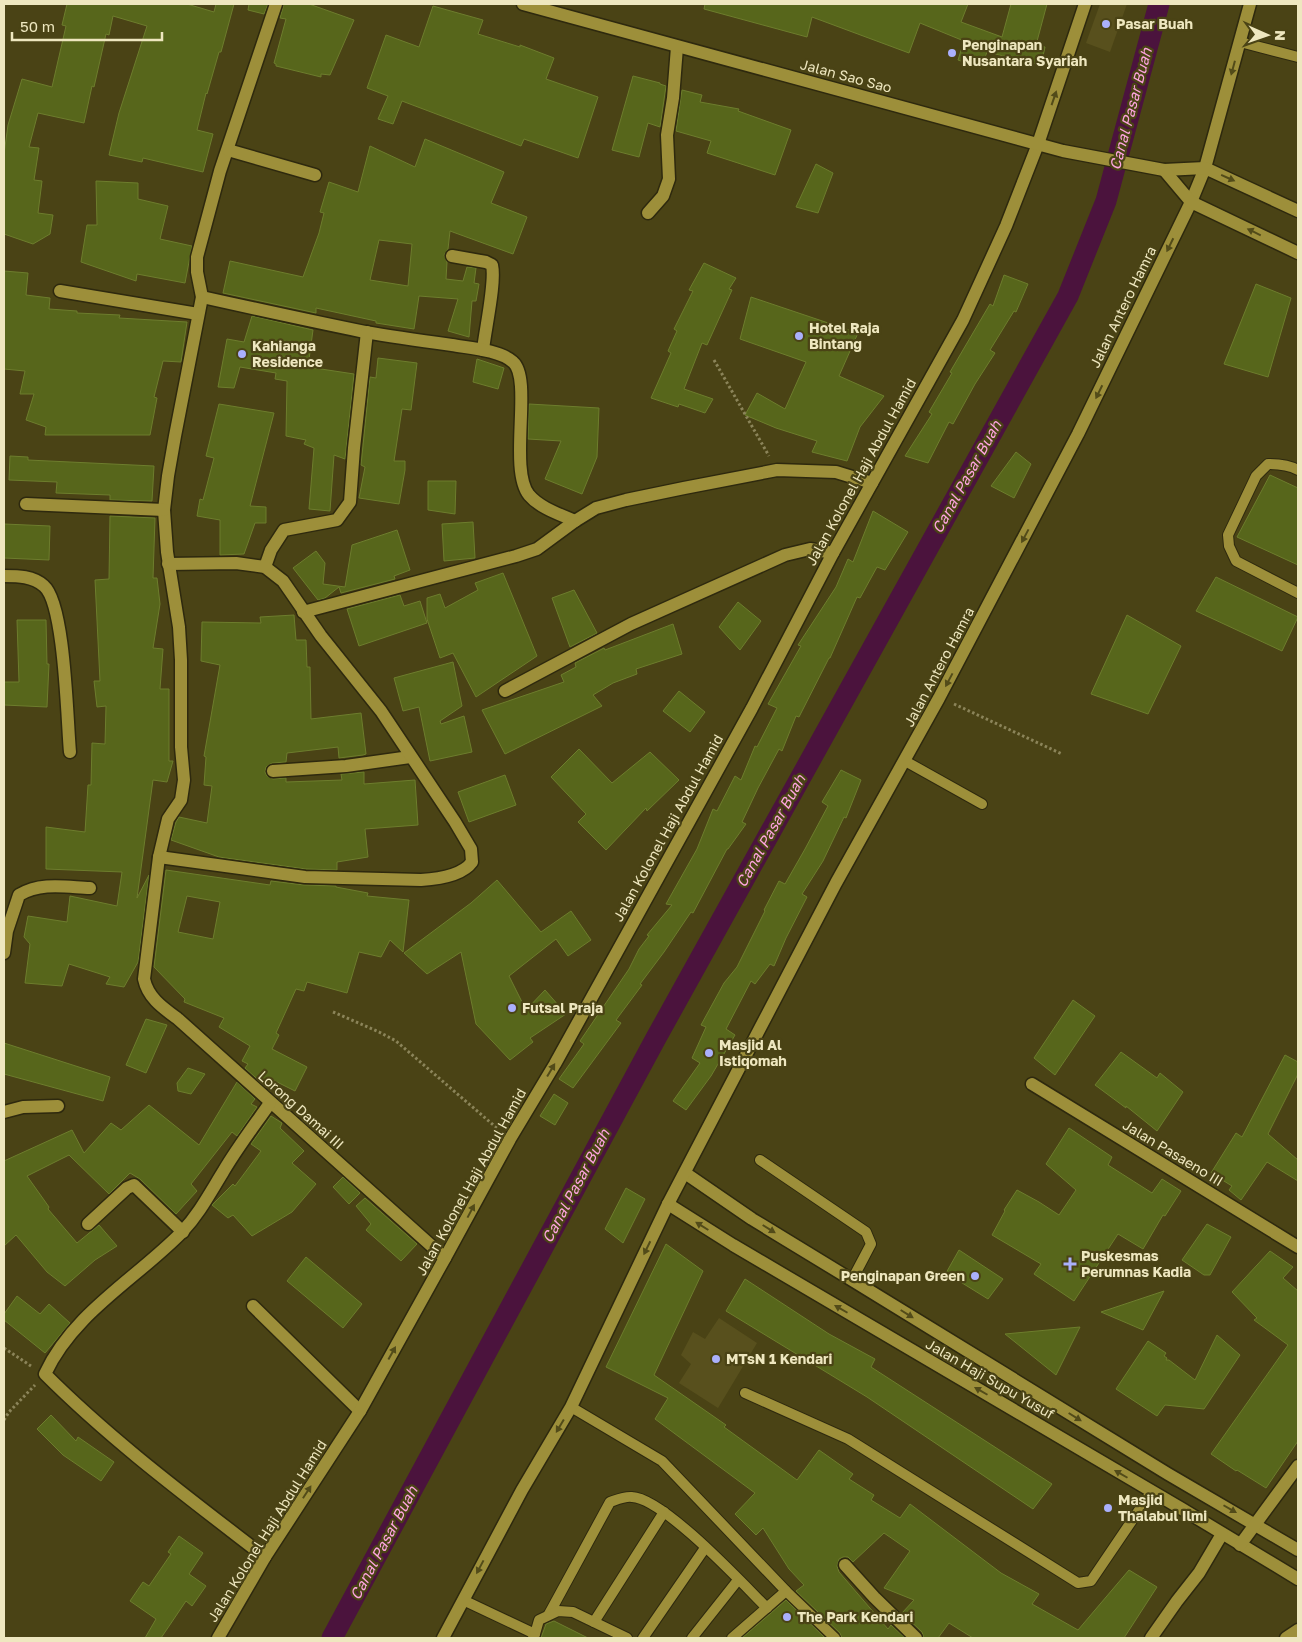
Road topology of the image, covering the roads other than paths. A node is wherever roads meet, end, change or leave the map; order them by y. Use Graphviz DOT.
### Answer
graph roads {
  1 [pos="276,4"];
  2 [pos="523,4"];
  3 [pos="1085,4"];
  4 [pos="1250,4"];
  5 [pos="1240,42"];
  6 [pos="677,47"];
  7 [pos="1298,57"];
  8 [pos="1038,144"];
  9 [pos="228,150"];
  10 [pos="1205,168"];
  11 [pos="1164,170"];
  12 [pos="316,175"];
  13 [pos="1191,202"];
  14 [pos="648,212"];
  15 [pos="1298,212"];
  16 [pos="1298,253"];
  17 [pos="452,256"];
  18 [pos="60,291"];
  19 [pos="202,297"];
  20 [pos="198,314"];
  21 [pos="367,332"];
  22 [pos="483,350"];
  23 [pos="1298,470"];
  24 [pos="872,483"];
  25 [pos="26,504"];
  26 [pos="164,510"];
  27 [pos="575,521"];
  28 [pos="833,553"];
  29 [pos="168,564"];
  30 [pos="265,567"];
  31 [pos="4,576"];
  32 [pos="1298,593"];
  33 [pos="303,612"];
  34 [pos="504,691"];
  35 [pos="70,752"];
  36 [pos="410,757"];
  37 [pos="905,761"];
  38 [pos="273,771"];
  39 [pos="982,804"];
  40 [pos="159,857"];
  41 [pos="90,888"];
  42 [pos="4,953"];
  43 [pos="1032,1084"];
  44 [pos="270,1103"];
  45 [pos="58,1106"];
  46 [pos="4,1112"];
  47 [pos="760,1160"];
  48 [pos="685,1173"];
  49 [pos="668,1204"];
  50 [pos="88,1224"];
  51 [pos="183,1232"];
  52 [pos="1298,1246"];
  53 [pos="445,1258"];
  54 [pos="852,1280"];
  55 [pos="253,1306"];
  56 [pos="745,1393"];
  57 [pos="571,1407"];
  58 [pos="360,1411"];
  59 [pos="1298,1466"];
  60 [pos="1152,1491"];
  61 [pos="664,1512"];
  62 [pos="1256,1524"];
  63 [pos="1222,1534"];
  64 [pos="1240,1545"];
  65 [pos="704,1548"];
  66 [pos="1298,1550"];
  67 [pos="265,1557"];
  68 [pos="845,1565"];
  69 [pos="1298,1579"];
  70 [pos="738,1580"];
  71 [pos="786,1591"];
  72 [pos="463,1600"];
  73 [pos="767,1608"];
  74 [pos="549,1614"];
  75 [pos="594,1622"];
  76 [pos="1298,1630"];
  77 [pos="534,1636"];
  78 [pos="218,1638"];
  79 [pos="443,1638"];
  80 [pos="627,1638"];
  81 [pos="643,1638"];
  82 [pos="692,1638"];
  83 [pos="732,1638"];
  84 [pos="835,1638"];
  85 [pos="916,1638"];
  86 [pos="1151,1638"];
  87 [pos="1286,1638"];
  1 -- 9 [label="street"];
  2 -- 6 [label="street, Jalan Sao Sao"];
  8 -- 3 [label="street, Jalan Kolonel Haji Abdul Hamid, one-way"];
  4 -- 5 [label="street, Jalan Antero Hamra"];
  5 -- 7 [label="lane"];
  5 -- 10 [label="street, Jalan Antero Hamra, one-way"];
  6 -- 8 [label="street, Jalan Sao Sao"];
  6 -- 14 [label="street"];
  8 -- 11 [label="street, Jalan Sao Sao"];
  8 -- 24 [label="street, Jalan Kolonel Haji Abdul Hamid"];
  9 -- 12 [label="street"];
  9 -- 19 [label="street"];
  10 -- 11 [label="street, Jalan Sao Sao"];
  10 -- 13 [label="street, Jalan Antero Hamra"];
  10 -- 15 [label="street, Jalan Sao Sao, one-way"];
  11 -- 13 [label="street"];
  16 -- 13 [label="street, one-way"];
  13 -- 37 [label="street, Jalan Antero Hamra, one-way"];
  17 -- 22 [label="street"];
  18 -- 20 [label="street"];
  19 -- 20 [label="street"];
  19 -- 21 [label="street"];
  20 -- 26 [label="street"];
  21 -- 22 [label="street"];
  21 -- 30 [label="street"];
  22 -- 27 [label="street"];
  23 -- 32 [label="lane"];
  24 -- 27 [label="street"];
  24 -- 28 [label="street, Jalan Kolonel Haji Abdul Hamid"];
  25 -- 26 [label="street"];
  26 -- 29 [label="street"];
  27 -- 33 [label="street"];
  28 -- 34 [label="street"];
  53 -- 28 [label="street, Jalan Kolonel Haji Abdul Hamid, one-way"];
  29 -- 30 [label="street"];
  29 -- 40 [label="street"];
  30 -- 33 [label="street"];
  31 -- 35 [label="street"];
  33 -- 36 [label="street"];
  36 -- 38 [label="street"];
  36 -- 40 [label="street"];
  37 -- 39 [label="lane"];
  37 -- 48 [label="street, Jalan Antero Hamra"];
  40 -- 44 [label="street, Lorong Damai III"];
  41 -- 42 [label="street"];
  43 -- 52 [label="street, Jalan Pasaeno III"];
  44 -- 51 [label="street"];
  44 -- 53 [label="street, Lorong Damai III"];
  45 -- 46 [label="street"];
  47 -- 54 [label="lane"];
  48 -- 49 [label="street, Jalan Antero Hamra"];
  48 -- 54 [label="street, Jalan Haji Supu Yusuf, one-way"];
  49 -- 57 [label="street, Jalan Antero Hamra, one-way"];
  60 -- 49 [label="street, Jalan Haji Supu Yusuf, one-way"];
  50 -- 51 [label="street"];
  51 -- 67 [label="street"];
  58 -- 53 [label="street, Jalan Kolonel Haji Abdul Hamid, one-way"];
  54 -- 62 [label="street, Jalan Haji Supu Yusuf, one-way"];
  55 -- 58 [label="street"];
  56 -- 60 [label="lane"];
  57 -- 71 [label="lane"];
  57 -- 72 [label="street, Jalan Antero Hamra, one-way"];
  67 -- 58 [label="street, Jalan Kolonel Haji Abdul Hamid, one-way"];
  59 -- 62 [label="street"];
  60 -- 63 [label="street, Jalan Haji Supu Yusuf"];
  61 -- 65 [label="lane"];
  61 -- 74 [label="lane"];
  61 -- 75 [label="lane"];
  62 -- 64 [label="street"];
  62 -- 66 [label="street, Jalan Haji Supu Yusuf"];
  63 -- 64 [label="street, Jalan Haji Supu Yusuf"];
  63 -- 86 [label="street"];
  64 -- 69 [label="street, Jalan Haji Supu Yusuf"];
  65 -- 70 [label="lane"];
  65 -- 81 [label="lane"];
  67 -- 78 [label="street, Jalan Kolonel Haji Abdul Hamid"];
  68 -- 85 [label="street"];
  70 -- 73 [label="lane"];
  70 -- 82 [label="lane"];
  71 -- 73 [label="lane"];
  71 -- 84 [label="lane"];
  72 -- 77 [label="lane"];
  72 -- 79 [label="street, Jalan Antero Hamra"];
  73 -- 83 [label="lane"];
  74 -- 75 [label="lane"];
  74 -- 77 [label="lane"];
  75 -- 80 [label="lane"];
  76 -- 87 [label="street"];
}
